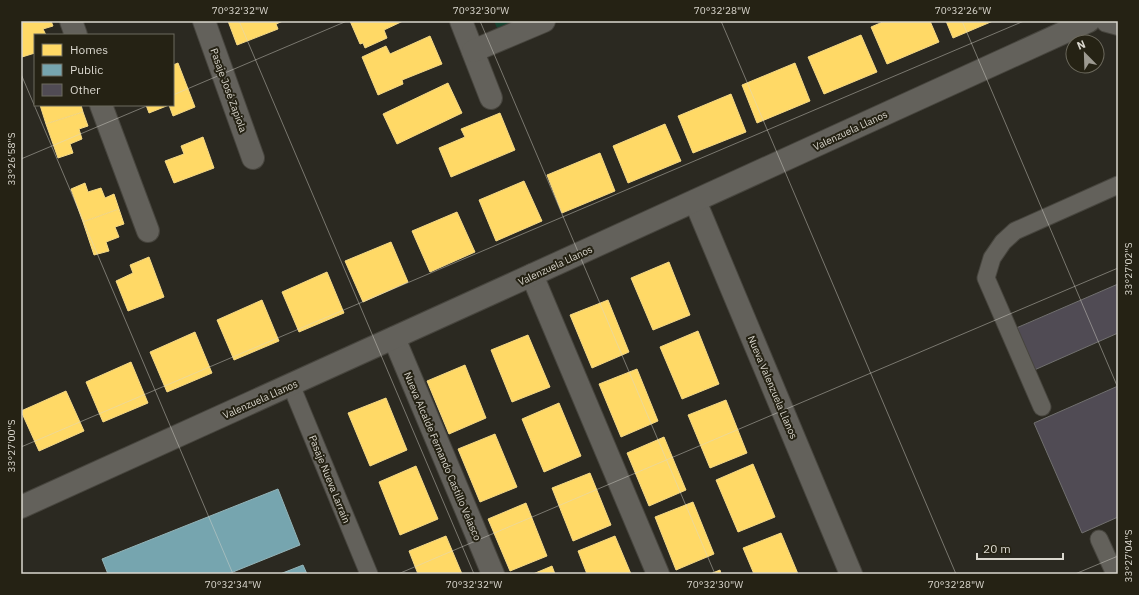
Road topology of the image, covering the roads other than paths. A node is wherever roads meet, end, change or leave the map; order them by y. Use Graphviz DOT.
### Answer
graph roads {
  1 [pos="70,21"];
  2 [pos="204,21"];
  3 [pos="461,21"];
  4 [pos="544,21"];
  5 [pos="1089,21"];
  6 [pos="1107,21"];
  7 [pos="1118,24"];
  8 [pos="76,34"];
  9 [pos="473,51"];
  10 [pos="491,98"];
  11 [pos="102,106"];
  12 [pos="253,158"];
  13 [pos="1118,185"];
  14 [pos="695,201"];
  15 [pos="148,231"];
  16 [pos="532,275"];
  17 [pos="394,338"];
  18 [pos="291,385"];
  19 [pos="1042,407"];
  20 [pos="21,507"];
  21 [pos="1099,539"];
  22 [pos="369,574"];
  23 [pos="493,574"];
  24 [pos="658,574"];
  25 [pos="851,574"];
  26 [pos="1115,574"];
  1 -- 8 [label="street"];
  2 -- 12 [label="street, Pasaje José Zapiola"];
  3 -- 9 [label="street"];
  4 -- 9 [label="street"];
  5 -- 14 [label="street, Valenzuela Llanos"];
  6 -- 7 [label="street"];
  9 -- 10 [label="street"];
  11 -- 15 [label="street"];
  13 -- 19 [label="lane"];
  14 -- 16 [label="street, Valenzuela Llanos"];
  14 -- 25 [label="street, Nueva Valenzuela Llanos"];
  16 -- 17 [label="street, Valenzuela Llanos"];
  16 -- 24 [label="street"];
  17 -- 18 [label="street, Valenzuela Llanos"];
  17 -- 23 [label="street, Nueva Alcalde Fernando Castillo Velasco"];
  18 -- 20 [label="street, Valenzuela Llanos"];
  18 -- 22 [label="lane, Pasaje Nueva Larraín"];
  21 -- 26 [label="lane"];
}
